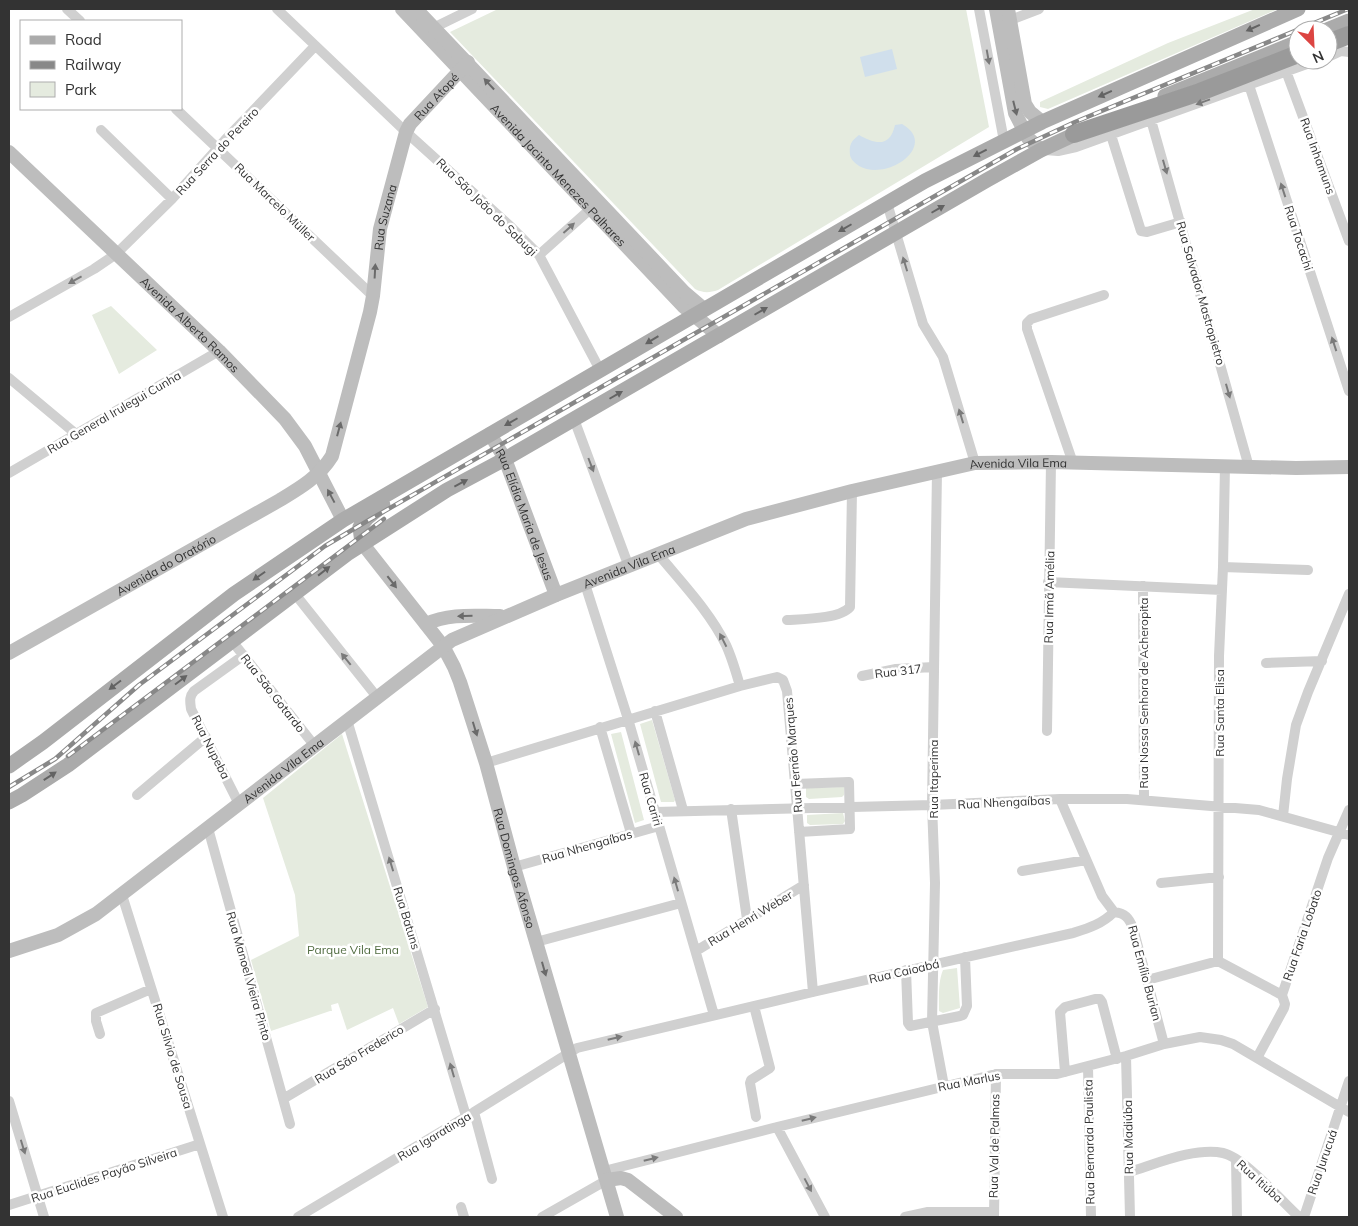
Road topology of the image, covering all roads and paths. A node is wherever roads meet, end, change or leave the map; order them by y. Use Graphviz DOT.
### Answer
graph roads {
  1 [pos="67,9"];
  2 [pos="277,9"];
  3 [pos="402,9"];
  4 [pos="416,9"];
  5 [pos="472,9"];
  6 [pos="979,9"];
  7 [pos="996,9"];
  8 [pos="1039,9"];
  9 [pos="1298,9"];
  10 [pos="79,16"];
  11 [pos="1006,18"];
  12 [pos="428,30"];
  13 [pos="315,46"];
  14 [pos="1288,46"];
  15 [pos="1288,58"];
  16 [pos="464,66"];
  17 [pos="1289,70"];
  18 [pos="1286,71"];
  19 [pos="1249,85"];
  20 [pos="177,110"];
  21 [pos="1151,120"];
  22 [pos="1042,122"];
  23 [pos="100,130"];
  24 [pos="1023,131"];
  25 [pos="406,132"];
  26 [pos="1074,134"];
  27 [pos="1111,135"];
  28 [pos="1004,141"];
  29 [pos="218,148"];
  30 [pos="1041,150"];
  31 [pos="9,152"];
  32 [pos="172,199"];
  33 [pos="887,203"];
  34 [pos="595,205"];
  35 [pos="1181,222"];
  36 [pos="895,233"];
  37 [pos="1349,241"];
  38 [pos="116,254"];
  39 [pos="539,255"];
  40 [pos="1104,295"];
  41 [pos="373,296"];
  42 [pos="699,312"];
  43 [pos="9,317"];
  44 [pos="719,336"];
  45 [pos="219,352"];
  46 [pos="600,370"];
  47 [pos="9,378"];
  48 [pos="1349,391"];
  49 [pos="574,419"];
  50 [pos="76,434"];
  51 [pos="490,434"];
  52 [pos="505,459"];
  53 [pos="1051,462"];
  54 [pos="975,463"];
  55 [pos="1073,463"];
  56 [pos="1225,466"];
  57 [pos="1250,467"];
  58 [pos="1349,467"];
  59 [pos="432,468"];
  60 [pos="937,471"];
  61 [pos="9,473"];
  62 [pos="320,473"];
  63 [pos="852,491"];
  64 [pos="343,520"];
  65 [pos="362,543"];
  66 [pos="659,555"];
  67 [pos="630,567"];
  68 [pos="1224,567"];
  69 [pos="1308,570"];
  70 [pos="1048,582"];
  71 [pos="585,584"];
  72 [pos="1143,586"];
  73 [pos="1222,590"];
  74 [pos="294,594"];
  75 [pos="1349,594"];
  76 [pos="556,595"];
  77 [pos="506,616"];
  78 [pos="788,620"];
  79 [pos="426,624"];
  80 [pos="232,641"];
  81 [pos="443,646"];
  82 [pos="9,653"];
  83 [pos="244,655"];
  84 [pos="1322,662"];
  85 [pos="1266,663"];
  86 [pos="934,667"];
  87 [pos="862,676"];
  88 [pos="740,686"];
  89 [pos="377,697"];
  90 [pos="656,711"];
  91 [pos="628,719"];
  92 [pos="347,720"];
  93 [pos="600,728"];
  94 [pos="1047,731"];
  95 [pos="206,737"];
  96 [pos="314,745"];
  97 [pos="486,763"];
  98 [pos="9,766"];
  99 [pos="795,784"];
  100 [pos="137,795"];
  101 [pos="1060,800"];
  102 [pos="1144,800"];
  103 [pos="9,802"];
  104 [pos="240,804"];
  105 [pos="932,805"];
  106 [pos="1219,805"];
  107 [pos="850,806"];
  108 [pos="797,808"];
  109 [pos="732,809"];
  110 [pos="683,810"];
  111 [pos="1349,810"];
  112 [pos="655,812"];
  113 [pos="1283,816"];
  114 [pos="660,826"];
  115 [pos="208,828"];
  116 [pos="799,832"];
  117 [pos="1345,833"];
  118 [pos="631,834"];
  119 [pos="1086,860"];
  120 [pos="514,867"];
  121 [pos="1022,871"];
  122 [pos="1219,877"];
  123 [pos="1161,883"];
  124 [pos="804,885"];
  125 [pos="122,895"];
  126 [pos="681,903"];
  127 [pos="1114,912"];
  128 [pos="747,919"];
  129 [pos="536,942"];
  130 [pos="9,951"];
  131 [pos="696,951"];
  132 [pos="965,957"];
  133 [pos="1218,961"];
  134 [pos="933,964"];
  135 [pos="906,970"];
  136 [pos="1147,980"];
  137 [pos="152,989"];
  138 [pos="813,992"];
  139 [pos="1282,995"];
  140 [pos="754,1006"];
  141 [pos="435,1010"];
  142 [pos="714,1015"];
  143 [pos="932,1022"];
  144 [pos="100,1034"];
  145 [pos="1164,1044"];
  146 [pos="569,1053"];
  147 [pos="1122,1058"];
  148 [pos="1257,1058"];
  149 [pos="1088,1066"];
  150 [pos="1065,1072"];
  151 [pos="996,1074"];
  152 [pos="1349,1081"];
  153 [pos="944,1086"];
  154 [pos="283,1099"];
  155 [pos="9,1101"];
  156 [pos="1345,1109"];
  157 [pos="470,1114"];
  158 [pos="756,1117"];
  159 [pos="290,1124"];
  160 [pos="777,1126"];
  161 [pos="200,1144"];
  162 [pos="1236,1159"];
  163 [pos="1129,1172"];
  164 [pos="606,1176"];
  165 [pos="492,1179"];
  166 [pos="38,1196"];
  167 [pos="9,1205"];
  168 [pos="461,1207"];
  169 [pos="994,1215"];
  170 [pos="44,1217"];
  171 [pos="223,1217"];
  172 [pos="298,1217"];
  173 [pos="464,1217"];
  174 [pos="542,1217"];
  175 [pos="617,1217"];
  176 [pos="676,1217"];
  177 [pos="825,1217"];
  178 [pos="906,1217"];
  179 [pos="1091,1217"];
  180 [pos="1130,1217"];
  181 [pos="1237,1217"];
  182 [pos="1299,1217"];
  183 [pos="1304,1217"];
  1 -- 10 [label="street"];
  2 -- 13 [label="street"];
  3 -- 12 [label="main road, Avenida Jacinto Menezes Palhares"];
  4 -- 12 [label="main road, Avenida Jacinto Menezes Palhares"];
  5 -- 12 [label="street"];
  6 -- 28 [label="street, one-way"];
  7 -- 11 [label="main road"];
  8 -- 11 [label="street"];
  9 -- 22 [label="main road, one-way"];
  11 -- 22 [label="main road"];
  11 -- 24 [label="main road, one-way"];
  12 -- 16 [label="main road, Avenida Jacinto Menezes Palhares"];
  13 -- 25 [label="street"];
  13 -- 29 [label="street, Rua Serra do Pereiro"];
  14 -- 26 [label="main road"];
  15 -- 26 [label="highway"];
  16 -- 25 [label="main road, Rua Atopé"];
  16 -- 34 [label="main road, Avenida Jacinto Menezes Palhares"];
  17 -- 18 [label="street"];
  18 -- 19 [label="street"];
  18 -- 37 [label="street, Rua Inhamuns"];
  19 -- 21 [label="street, one-way"];
  48 -- 19 [label="street, Rua Tocachi, one-way"];
  20 -- 29 [label="street, Rua Marcelo Müller"];
  21 -- 27 [label="street"];
  21 -- 35 [label="street, Rua Salvador Mastropietro, one-way"];
  22 -- 24 [label="main road"];
  23 -- 32 [label="street"];
  24 -- 28 [label="main road"];
  24 -- 30 [label="main road"];
  25 -- 39 [label="street, Rua São João do Sabugi"];
  41 -- 25 [label="main road, Rua Suzana, one-way"];
  26 -- 30 [label="main road"];
  27 -- 30 [label="street"];
  27 -- 35 [label="street"];
  28 -- 33 [label="main road, one-way"];
  29 -- 32 [label="street, Rua Serra do Pereiro"];
  29 -- 41 [label="street, Rua Marcelo Müller"];
  36 -- 30 [label="main road, one-way"];
  31 -- 38 [label="main road, Avenida Alberto Ramos"];
  32 -- 38 [label="street, Rua Serra do Pereiro"];
  33 -- 36 [label="street"];
  33 -- 42 [label="main road, one-way"];
  39 -- 34 [label="street, one-way"];
  34 -- 42 [label="main road, Avenida Jacinto Menezes Palhares"];
  35 -- 57 [label="street, Rua Salvador Mastropietro, one-way"];
  44 -- 36 [label="main road, one-way"];
  54 -- 36 [label="street, one-way"];
  38 -- 43 [label="street, Rua Serra do Pereiro, one-way"];
  38 -- 45 [label="main road, Avenida Alberto Ramos"];
  39 -- 46 [label="street, Rua São João do Sabugi"];
  40 -- 55 [label="street"];
  62 -- 41 [label="main road, Rua Suzana, one-way"];
  42 -- 44 [label="main road, Avenida Jacinto Menezes Palhares"];
  42 -- 46 [label="main road, one-way"];
  49 -- 44 [label="main road, one-way"];
  45 -- 50 [label="street, Rua General Irulegui Cunha"];
  45 -- 62 [label="main road, Avenida Alberto Ramos"];
  46 -- 51 [label="main road, one-way"];
  47 -- 50 [label="street"];
  49 -- 52 [label="main road"];
  49 -- 67 [label="street, one-way"];
  50 -- 61 [label="street, Rua General Irulegui Cunha"];
  51 -- 52 [label="main road, Rua Elídia Maria de Jesus"];
  51 -- 59 [label="main road"];
  65 -- 52 [label="main road, one-way"];
  52 -- 76 [label="main road, Rua Elídia Maria de Jesus"];
  53 -- 54 [label="main road, Avenida Vila Ema"];
  53 -- 55 [label="main road, Avenida Vila Ema"];
  53 -- 70 [label="street, Rua Irmã Amélia"];
  54 -- 60 [label="main road, Avenida Vila Ema"];
  55 -- 56 [label="main road, Avenida Vila Ema"];
  56 -- 57 [label="main road, Avenida Vila Ema"];
  56 -- 68 [label="street, Rua Santa Elisa"];
  57 -- 58 [label="main road, Avenida Vila Ema"];
  59 -- 64 [label="main road"];
  59 -- 65 [label="main road"];
  60 -- 63 [label="main road, Avenida Vila Ema"];
  60 -- 86 [label="street, Rua Itaperima"];
  64 -- 62 [label="main road, Avenida Alberto Ramos, one-way"];
  62 -- 82 [label="main road, Avenida do Oratório"];
  63 -- 66 [label="main road, Avenida Vila Ema"];
  63 -- 78 [label="street"];
  64 -- 98 [label="main road, one-way"];
  74 -- 65 [label="main road, one-way"];
  65 -- 79 [label="main road, Rua Domingos Afonso, one-way"];
  66 -- 67 [label="main road, Avenida Vila Ema"];
  88 -- 66 [label="street, one-way"];
  67 -- 71 [label="main road, Avenida Vila Ema"];
  68 -- 69 [label="street"];
  68 -- 73 [label="street, Rua Santa Elisa"];
  70 -- 72 [label="street"];
  70 -- 94 [label="street, Rua Irmã Amélia"];
  71 -- 76 [label="main road, Avenida Vila Ema"];
  71 -- 91 [label="street, Rua Cariri"];
  72 -- 73 [label="street"];
  72 -- 102 [label="street, Rua Nossa Senhora de Acheropita"];
  73 -- 106 [label="street, Rua Santa Elisa"];
  74 -- 80 [label="main road"];
  89 -- 74 [label="street, one-way"];
  75 -- 84 [label="street"];
  76 -- 77 [label="main road, Avenida Vila Ema"];
  77 -- 79 [label="main road, one-way"];
  77 -- 81 [label="main road, Avenida Vila Ema"];
  79 -- 81 [label="main road, Rua Domingos Afonso"];
  80 -- 83 [label="street, Rua São Gotardo"];
  103 -- 80 [label="main road, one-way"];
  81 -- 89 [label="main road, Avenida Vila Ema"];
  81 -- 97 [label="main road, Rua Domingos Afonso, one-way"];
  83 -- 95 [label="street, Rua Nupeba"];
  83 -- 96 [label="street, Rua São Gotardo"];
  84 -- 85 [label="street"];
  84 -- 113 [label="street"];
  86 -- 87 [label="street, Rua 317"];
  86 -- 105 [label="street, Rua Itaperima"];
  88 -- 90 [label="street, Rua Fernão Marques"];
  88 -- 99 [label="street, Rua Fernão Marques"];
  89 -- 92 [label="main road, Avenida Vila Ema"];
  90 -- 91 [label="street, Rua Fernão Marques"];
  90 -- 110 [label="street"];
  91 -- 93 [label="street, Rua Fernão Marques"];
  112 -- 91 [label="street, Rua Cariri, one-way"];
  92 -- 96 [label="main road, Avenida Vila Ema"];
  141 -- 92 [label="street, Rua Batuns, one-way"];
  93 -- 97 [label="street, Rua Fernão Marques"];
  93 -- 118 [label="street"];
  95 -- 100 [label="street"];
  95 -- 104 [label="street, Rua Nupeba"];
  96 -- 104 [label="main road, Avenida Vila Ema"];
  97 -- 120 [label="main road, Rua Domingos Afonso"];
  99 -- 107 [label="street"];
  99 -- 108 [label="street, Rua Fernão Marques"];
  101 -- 102 [label="street, Rua Nhengaíbas"];
  101 -- 105 [label="street, Rua Nhengaíbas"];
  101 -- 119 [label="street"];
  102 -- 106 [label="street, Rua Nhengaíbas"];
  104 -- 115 [label="main road, Avenida Vila Ema"];
  105 -- 107 [label="street, Rua Nhengaíbas"];
  105 -- 134 [label="street, Rua Itaperima"];
  106 -- 113 [label="street, Rua Nhengaíbas"];
  106 -- 122 [label="street, Rua Santa Elisa"];
  107 -- 108 [label="street, Rua Nhengaíbas"];
  107 -- 116 [label="street"];
  108 -- 109 [label="street, Rua Nhengaíbas"];
  108 -- 116 [label="street, Rua Fernão Marques"];
  109 -- 110 [label="street, Rua Nhengaíbas"];
  109 -- 128 [label="street"];
  110 -- 112 [label="street, Rua Nhengaíbas"];
  111 -- 117 [label="street, Rua Faria Lobato"];
  112 -- 114 [label="street, Rua Cariri"];
  113 -- 117 [label="street, Rua Nhengaíbas"];
  114 -- 118 [label="street, Rua Nhengaíbas"];
  126 -- 114 [label="street, Rua Cariri, one-way"];
  115 -- 125 [label="main road, Avenida Vila Ema"];
  115 -- 154 [label="street, Rua Manoel Vieira Pinto"];
  116 -- 124 [label="street, Rua Fernão Marques"];
  117 -- 139 [label="street, Rua Faria Lobato"];
  118 -- 120 [label="street, Rua Nhengaíbas"];
  119 -- 121 [label="street"];
  119 -- 127 [label="street"];
  120 -- 129 [label="main road, Rua Domingos Afonso"];
  122 -- 123 [label="street"];
  122 -- 133 [label="street, Rua Santa Elisa"];
  124 -- 128 [label="street, Rua Henri Weber"];
  124 -- 138 [label="street, Rua Fernão Marques"];
  125 -- 130 [label="main road, Avenida Vila Ema"];
  125 -- 137 [label="street, Rua Silvio de Sousa"];
  126 -- 129 [label="street"];
  126 -- 131 [label="street, Rua Cariri"];
  127 -- 132 [label="street, Rua Caioabá"];
  127 -- 136 [label="street, Rua Emílio Burian"];
  128 -- 131 [label="street, Rua Henri Weber"];
  129 -- 146 [label="main road, Rua Domingos Afonso, one-way"];
  131 -- 142 [label="street, Rua Cariri"];
  132 -- 134 [label="street, Rua Caioabá"];
  132 -- 143 [label="street"];
  133 -- 136 [label="street"];
  133 -- 139 [label="street"];
  134 -- 135 [label="street, Rua Caioabá"];
  134 -- 143 [label="street, Rua Itaperima"];
  135 -- 138 [label="street, Rua Caioabá"];
  135 -- 143 [label="street"];
  136 -- 145 [label="street, Rua Emílio Burian"];
  137 -- 144 [label="street"];
  137 -- 161 [label="street, Rua Silvio de Sousa"];
  138 -- 140 [label="street, Rua Caioabá"];
  139 -- 148 [label="street, Rua Faria Lobato"];
  140 -- 142 [label="street, Rua Caioabá"];
  140 -- 158 [label="street"];
  141 -- 154 [label="street, Rua São Frederico"];
  157 -- 141 [label="street, Rua Batuns, one-way"];
  146 -- 142 [label="street, Rua Caioabá, one-way"];
  143 -- 153 [label="street, Rua Itaperima"];
  145 -- 147 [label="street, Rua Marlus"];
  145 -- 148 [label="street, Rua Marlus"];
  146 -- 157 [label="street, Rua Igaratinga"];
  146 -- 164 [label="main road, Rua Domingos Afonso"];
  147 -- 149 [label="street, Rua Marlus"];
  147 -- 150 [label="street, Rua Madiúba"];
  147 -- 163 [label="street, Rua Madiúba"];
  148 -- 156 [label="street, Rua Marlus"];
  149 -- 150 [label="street, Rua Marlus"];
  149 -- 179 [label="street, Rua Bernarda Paulista"];
  150 -- 151 [label="street, Rua Marlus"];
  151 -- 153 [label="street, Rua Marlus"];
  151 -- 169 [label="street, Rua Val de Palmas"];
  152 -- 156 [label="street, Rua Jurucuá"];
  160 -- 153 [label="street, Rua Marlus, one-way"];
  154 -- 159 [label="street, Rua Manoel Vieira Pinto"];
  155 -- 166 [label="street, one-way"];
  156 -- 183 [label="street, Rua Jurucuá"];
  157 -- 165 [label="street, Rua Batuns"];
  157 -- 172 [label="street, Rua Igaratinga"];
  164 -- 160 [label="street, Rua Marlus, one-way"];
  160 -- 177 [label="street, one-way"];
  161 -- 166 [label="street, Rua Euclides Payão Silveira"];
  161 -- 171 [label="street, Rua Silvio de Sousa"];
  162 -- 163 [label="street, Rua Itiúba"];
  162 -- 181 [label="street"];
  162 -- 182 [label="street, Rua Itiúba"];
  163 -- 180 [label="street, Rua Madiúba"];
  164 -- 174 [label="street, Rua Marlus"];
  164 -- 175 [label="main road, Rua Domingos Afonso"];
  164 -- 176 [label="main road"];
  166 -- 167 [label="street, Rua Euclides Payão Silveira"];
  166 -- 170 [label="street"];
  168 -- 173 [label="street"];
  169 -- 178 [label="street"];
}
